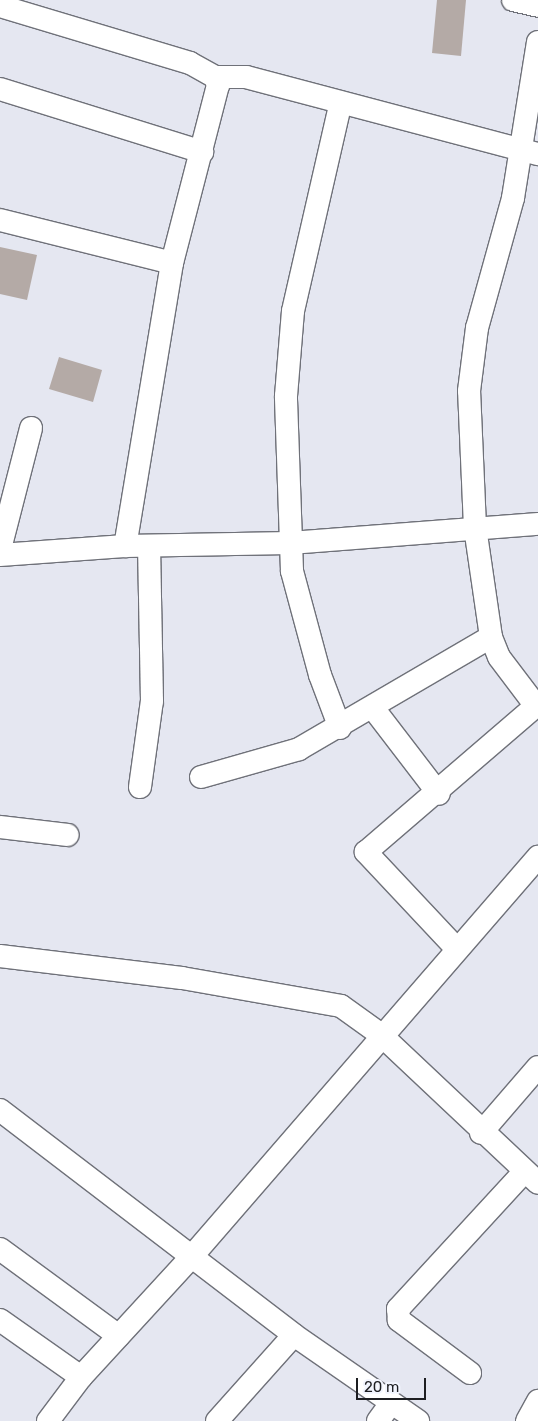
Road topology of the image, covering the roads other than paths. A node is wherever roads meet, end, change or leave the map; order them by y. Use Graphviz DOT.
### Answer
graph roads {
  1 [pos="512,0"];
  2 [pos="0,6"];
  3 [pos="538,6"];
  4 [pos="538,42"];
  5 [pos="214,77"];
  6 [pos="0,89"];
  7 [pos="341,102"];
  8 [pos="202,152"];
  9 [pos="529,152"];
  10 [pos="0,220"];
  11 [pos="172,263"];
  12 [pos="30,428"];
  13 [pos="538,524"];
  14 [pos="475,527"];
  15 [pos="290,543"];
  16 [pos="125,546"];
  17 [pos="149,547"];
  18 [pos="0,549"];
  19 [pos="0,555"];
  20 [pos="491,637"];
  21 [pos="537,705"];
  22 [pos="373,708"];
  23 [pos="340,728"];
  24 [pos="201,777"];
  25 [pos="140,787"];
  26 [pos="439,794"];
  27 [pos="0,826"];
  28 [pos="68,835"];
  29 [pos="538,857"];
  30 [pos="456,948"];
  31 [pos="0,956"];
  32 [pos="380,1034"];
  33 [pos="538,1067"];
  34 [pos="0,1110"];
  35 [pos="481,1132"];
  36 [pos="531,1178"];
  37 [pos="0,1249"];
  38 [pos="194,1255"];
  39 [pos="0,1320"];
  40 [pos="294,1335"];
  41 [pos="118,1336"];
  42 [pos="470,1373"];
  43 [pos="81,1377"];
  44 [pos="538,1401"];
  45 [pos="384,1412"];
  46 [pos="48,1421"];
  47 [pos="217,1421"];
  48 [pos="418,1421"];
  49 [pos="527,1421"];
  1 -- 3 [label="street"];
  2 -- 5 [label="street"];
  4 -- 9 [label="street"];
  5 -- 7 [label="street"];
  5 -- 8 [label="street"];
  6 -- 8 [label="street"];
  7 -- 9 [label="street"];
  7 -- 15 [label="street"];
  8 -- 11 [label="street"];
  9 -- 14 [label="street"];
  10 -- 11 [label="street"];
  11 -- 16 [label="street"];
  12 -- 18 [label="street"];
  13 -- 14 [label="street"];
  14 -- 15 [label="street"];
  14 -- 20 [label="street"];
  15 -- 17 [label="street"];
  15 -- 23 [label="street"];
  16 -- 17 [label="street"];
  16 -- 19 [label="street"];
  17 -- 25 [label="street"];
  20 -- 21 [label="street"];
  20 -- 22 [label="street"];
  21 -- 26 [label="street"];
  22 -- 23 [label="street"];
  22 -- 26 [label="street"];
  23 -- 24 [label="street"];
  26 -- 30 [label="street"];
  27 -- 28 [label="street"];
  29 -- 30 [label="street"];
  30 -- 32 [label="street"];
  31 -- 32 [label="street"];
  32 -- 35 [label="street"];
  32 -- 38 [label="street"];
  33 -- 35 [label="street"];
  34 -- 38 [label="street"];
  35 -- 36 [label="street"];
  36 -- 42 [label="street"];
  37 -- 41 [label="street"];
  38 -- 40 [label="street"];
  38 -- 41 [label="street"];
  39 -- 43 [label="street"];
  40 -- 45 [label="street"];
  40 -- 47 [label="street"];
  41 -- 43 [label="street"];
  43 -- 46 [label="street"];
  44 -- 49 [label="street"];
  45 -- 48 [label="street"];
}
